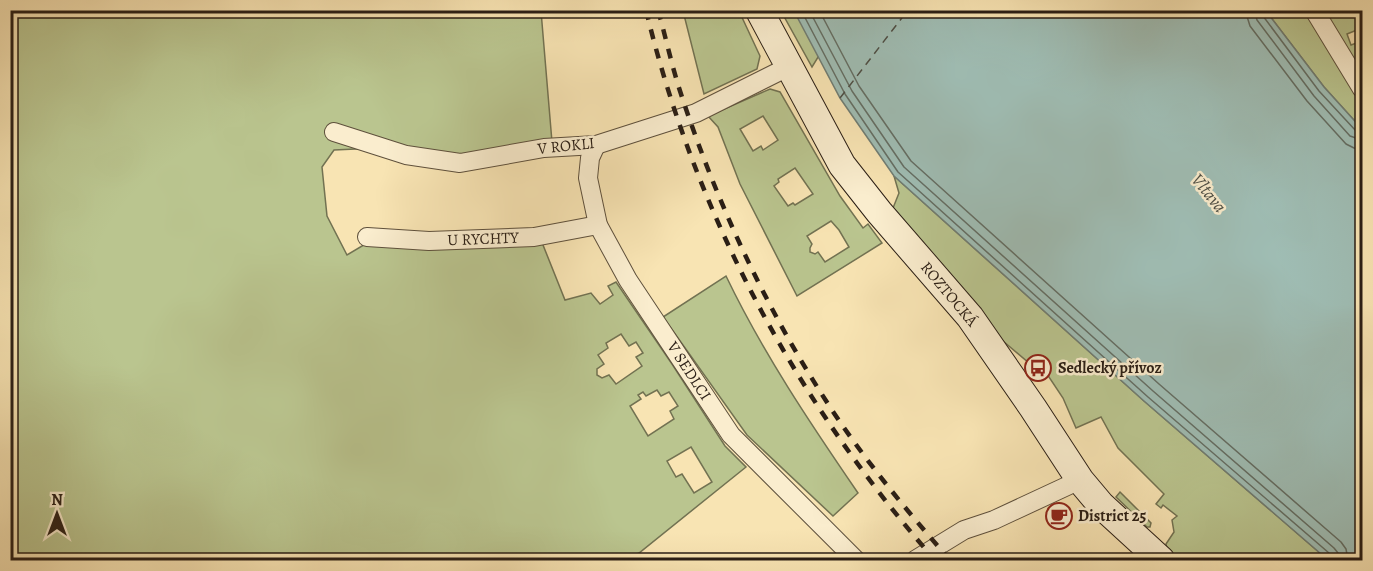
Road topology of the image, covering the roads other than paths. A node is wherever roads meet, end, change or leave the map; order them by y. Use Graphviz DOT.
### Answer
graph roads {
  1 [pos="759,10"];
  2 [pos="1314,10"];
  3 [pos="788,67"];
  4 [pos="1362,89"];
  5 [pos="334,132"];
  6 [pos="596,145"];
  7 [pos="598,225"];
  8 [pos="367,237"];
  9 [pos="1080,480"];
  10 [pos="856,561"];
  11 [pos="915,561"];
  12 [pos="1161,561"];
  1 -- 3 [label="main road, ROZTOCKÁ"];
  2 -- 4 [label="street"];
  3 -- 6 [label="street, V ROKLI"];
  3 -- 9 [label="main road, ROZTOCKÁ"];
  5 -- 6 [label="street, V ROKLI"];
  6 -- 7 [label="street, V SEDLCI"];
  7 -- 8 [label="street, U RYCHTY"];
  7 -- 10 [label="street, V SEDLCI"];
  9 -- 11 [label="street"];
  9 -- 12 [label="main road, ROZTOCKÁ"];
}
